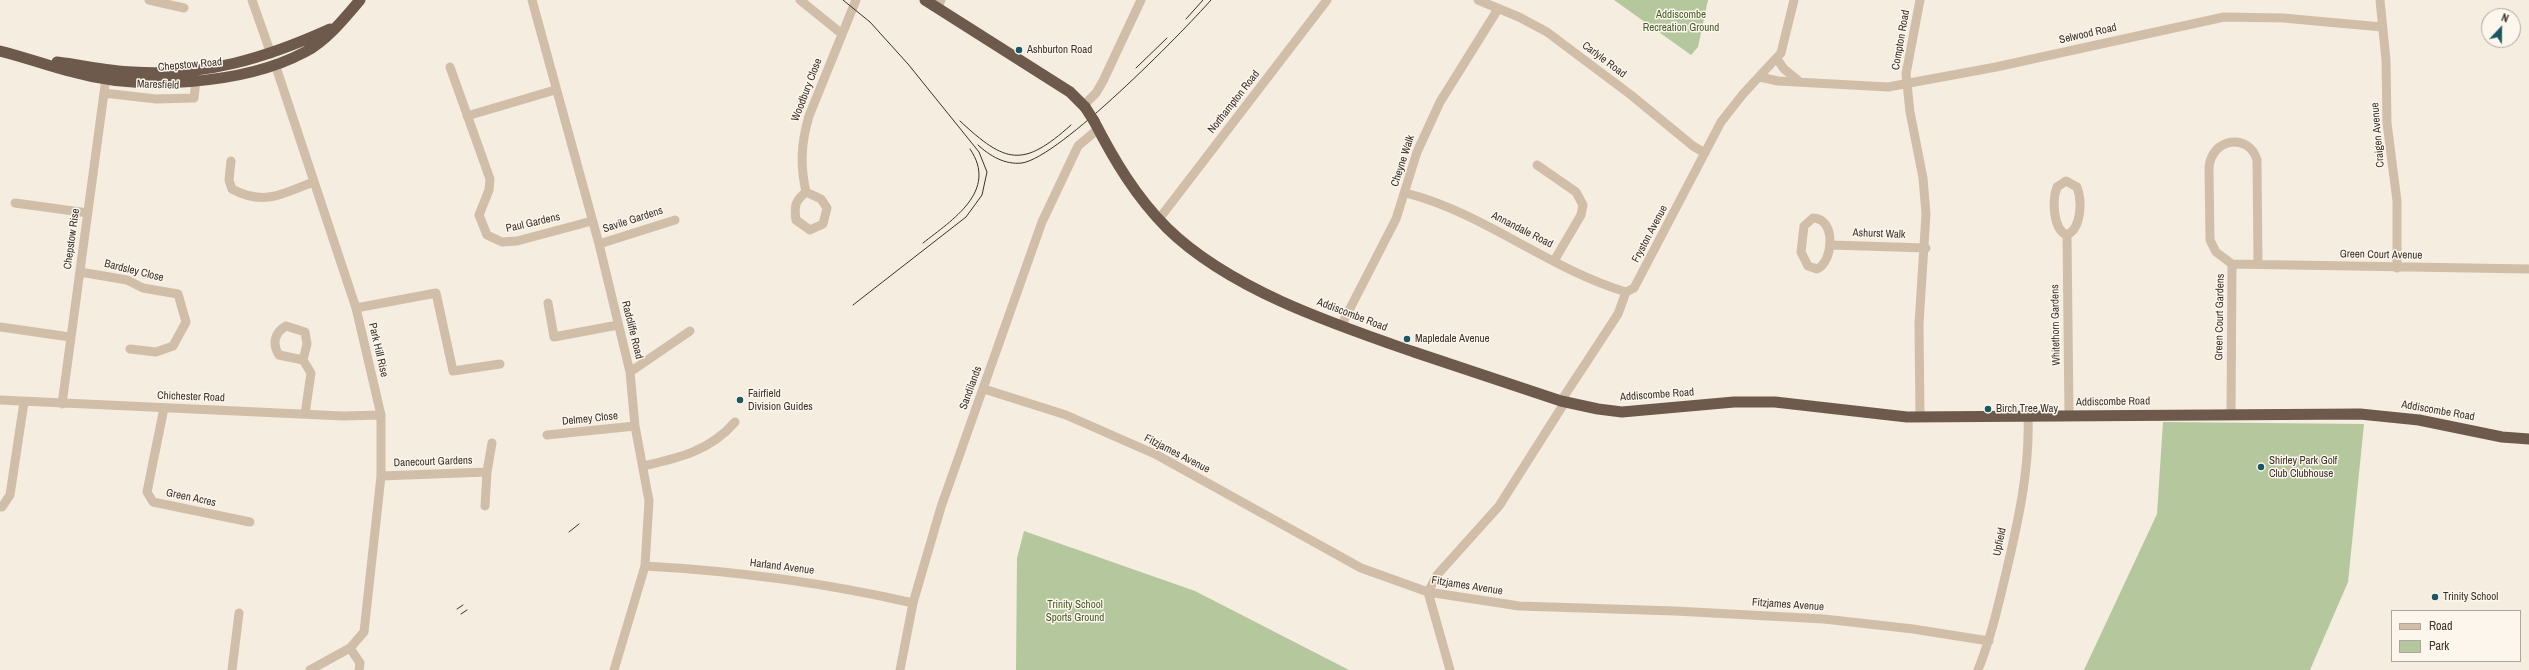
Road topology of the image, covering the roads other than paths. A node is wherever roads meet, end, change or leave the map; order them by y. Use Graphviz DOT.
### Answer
graph roads {
  1 [pos="149,0"];
  2 [pos="252,0"];
  3 [pos="360,0"];
  4 [pos="532,0"];
  5 [pos="800,0"];
  6 [pos="856,0"];
  7 [pos="925,0"];
  8 [pos="1141,0"];
  9 [pos="1327,0"];
  10 [pos="1478,0"];
  11 [pos="1794,0"];
  12 [pos="1920,0"];
  13 [pos="2380,0"];
  14 [pos="940,4"];
  15 [pos="184,8"];
  16 [pos="1498,8"];
  17 [pos="2382,27"];
  18 [pos="842,34"];
  19 [pos="0,51"];
  20 [pos="273,59"];
  21 [pos="1777,59"];
  22 [pos="38,60"];
  23 [pos="450,67"];
  24 [pos="1760,76"];
  25 [pos="106,78"];
  26 [pos="196,80"];
  27 [pos="1800,82"];
  28 [pos="1907,84"];
  29 [pos="555,90"];
  30 [pos="104,93"];
  31 [pos="1084,106"];
  32 [pos="467,116"];
  33 [pos="1096,125"];
  34 [pos="1705,153"];
  35 [pos="231,161"];
  36 [pos="1537,165"];
  37 [pos="313,182"];
  38 [pos="806,192"];
  39 [pos="1406,193"];
  40 [pos="15,203"];
  41 [pos="88,213"];
  42 [pos="1159,219"];
  43 [pos="675,220"];
  44 [pos="592,221"];
  45 [pos="2067,235"];
  46 [pos="599,244"];
  47 [pos="1831,245"];
  48 [pos="1926,248"];
  49 [pos="1554,260"];
  50 [pos="2232,264"];
  51 [pos="2258,264"];
  52 [pos="2397,268"];
  53 [pos="2529,269"];
  54 [pos="80,272"];
  55 [pos="1626,292"];
  56 [pos="548,303"];
  57 [pos="356,308"];
  58 [pos="618,325"];
  59 [pos="0,326"];
  60 [pos="1341,326"];
  61 [pos="690,331"];
  62 [pos="70,337"];
  63 [pos="130,349"];
  64 [pos="303,360"];
  65 [pos="500,364"];
  66 [pos="630,372"];
  67 [pos="984,389"];
  68 [pos="0,400"];
  69 [pos="24,402"];
  70 [pos="1563,402"];
  71 [pos="62,404"];
  72 [pos="164,408"];
  73 [pos="305,414"];
  74 [pos="2231,414"];
  75 [pos="381,415"];
  76 [pos="2069,415"];
  77 [pos="2028,416"];
  78 [pos="1920,417"];
  79 [pos="735,422"];
  80 [pos="635,426"];
  81 [pos="547,435"];
  82 [pos="2502,437"];
  83 [pos="2529,439"];
  84 [pos="492,443"];
  85 [pos="2529,447"];
  86 [pos="643,466"];
  87 [pos="487,472"];
  88 [pos="381,476"];
  89 [pos="485,506"];
  90 [pos="0,507"];
  91 [pos="250,522"];
  92 [pos="646,566"];
  93 [pos="1428,592"];
  94 [pos="914,603"];
  95 [pos="239,613"];
  96 [pos="1989,641"];
  97 [pos="350,648"];
  98 [pos="232,670"];
  99 [pos="310,670"];
  100 [pos="360,670"];
  101 [pos="614,670"];
  102 [pos="900,670"];
  103 [pos="1450,670"];
  104 [pos="1978,670"];
  1 -- 15 [label="street"];
  2 -- 20 [label="street, Park Hill Rise"];
  3 -- 20 [label="highway, Chepstow Road"];
  4 -- 29 [label="street, Radcliffe Road"];
  5 -- 18 [label="street"];
  6 -- 18 [label="street, Woodbury Close"];
  7 -- 14 [label="highway, Addiscombe Road"];
  8 -- 31 [label="street"];
  9 -- 42 [label="street, Northampton Road"];
  10 -- 16 [label="street, Carlyle Road"];
  11 -- 21 [label="street"];
  12 -- 28 [label="street, Compton Road"];
  13 -- 17 [label="street, Craigen Avenue"];
  14 -- 31 [label="highway, Addiscombe Road"];
  16 -- 34 [label="street, Carlyle Road"];
  16 -- 39 [label="street, Cheyne Walk"];
  17 -- 28 [label="street, Selwood Road"];
  17 -- 52 [label="street, Craigen Avenue"];
  18 -- 38 [label="street, Woodbury Close"];
  19 -- 22 [label="highway, Chepstow Road"];
  20 -- 22 [label="highway, Chepstow Road"];
  20 -- 26 [label="highway, Chepstow Road"];
  20 -- 37 [label="street, Park Hill Rise"];
  21 -- 24 [label="street, Fryston Avenue"];
  21 -- 27 [label="street"];
  22 -- 25 [label="highway, Chepstow Road"];
  23 -- 32 [label="street, Paul Gardens"];
  24 -- 27 [label="street, Selwood Road"];
  24 -- 34 [label="street, Fryston Avenue"];
  25 -- 26 [label="highway, Chepstow Road"];
  25 -- 30 [label="street, Chepstow Rise"];
  26 -- 30 [label="street, Maresfield"];
  27 -- 28 [label="street, Selwood Road"];
  28 -- 48 [label="street"];
  29 -- 32 [label="street"];
  29 -- 44 [label="street, Radcliffe Road"];
  30 -- 41 [label="street, Chepstow Rise"];
  31 -- 33 [label="highway, Addiscombe Road, bridge"];
  32 -- 44 [label="street, Paul Gardens"];
  33 -- 42 [label="highway, Addiscombe Road"];
  33 -- 67 [label="street, Sandilands"];
  34 -- 55 [label="street, Fryston Avenue"];
  35 -- 37 [label="street"];
  36 -- 49 [label="street"];
  37 -- 57 [label="street, Park Hill Rise"];
  39 -- 49 [label="street, Annandale Road"];
  39 -- 60 [label="street, Cheyne Walk"];
  40 -- 41 [label="street"];
  41 -- 54 [label="street, Chepstow Rise"];
  42 -- 60 [label="highway, Addiscombe Road"];
  43 -- 46 [label="street, Savile Gardens"];
  44 -- 46 [label="street, Radcliffe Road"];
  45 -- 45 [label="street, Whitethorn Gardens"];
  45 -- 76 [label="street, Whitethorn Gardens"];
  46 -- 58 [label="street, Radcliffe Road"];
  47 -- 47 [label="street"];
  47 -- 48 [label="street, Ashurst Walk"];
  48 -- 78 [label="street"];
  49 -- 55 [label="street, Annandale Road"];
  50 -- 51 [label="street, Green Court Avenue"];
  50 -- 51 [label="street, Green Court Gardens"];
  50 -- 74 [label="street, Green Court Gardens"];
  51 -- 52 [label="street, Green Court Avenue"];
  52 -- 53 [label="street, Green Court Avenue"];
  54 -- 62 [label="street, Chepstow Rise"];
  54 -- 63 [label="street, Bardsley Close"];
  55 -- 70 [label="street, Fryston Avenue"];
  56 -- 58 [label="street"];
  57 -- 65 [label="street"];
  57 -- 75 [label="street, Park Hill Rise"];
  58 -- 66 [label="street, Radcliffe Road"];
  59 -- 62 [label="street"];
  60 -- 70 [label="highway, Addiscombe Road"];
  61 -- 66 [label="street"];
  62 -- 71 [label="street, Chepstow Rise"];
  64 -- 73 [label="street"];
  66 -- 80 [label="street, Radcliffe Road"];
  67 -- 93 [label="street, Fitzjames Avenue"];
  67 -- 94 [label="street, Sandilands"];
  68 -- 69 [label="street, Chichester Road"];
  69 -- 71 [label="street, Chichester Road"];
  69 -- 90 [label="street"];
  70 -- 78 [label="highway, Addiscombe Road"];
  70 -- 93 [label="street"];
  71 -- 72 [label="street, Chichester Road"];
  72 -- 73 [label="street, Chichester Road"];
  72 -- 91 [label="street, Green Acres"];
  73 -- 75 [label="street, Chichester Road"];
  74 -- 76 [label="highway, Addiscombe Road"];
  74 -- 82 [label="highway, Addiscombe Road"];
  75 -- 88 [label="street, Park Hill Rise"];
  76 -- 77 [label="highway, Addiscombe Road"];
  77 -- 78 [label="highway, Addiscombe Road"];
  77 -- 96 [label="street, Upfield"];
  79 -- 86 [label="street"];
  80 -- 81 [label="street, Delmey Close"];
  80 -- 86 [label="street, Radcliffe Road"];
  82 -- 83 [label="highway, Addiscombe Road"];
  82 -- 85 [label="highway, Addiscombe Road"];
  84 -- 87 [label="street, Danecourt Gardens"];
  86 -- 92 [label="street, Radcliffe Road"];
  87 -- 88 [label="street, Danecourt Gardens"];
  87 -- 89 [label="street, Danecourt Gardens"];
  88 -- 97 [label="street, Park Hill Rise"];
  92 -- 94 [label="street, Harland Avenue"];
  92 -- 101 [label="street, Radcliffe Road"];
  93 -- 96 [label="street, Fitzjames Avenue"];
  93 -- 103 [label="street"];
  94 -- 102 [label="street, Sandilands"];
  95 -- 98 [label="street"];
  96 -- 104 [label="street, Upfield"];
  97 -- 99 [label="street"];
  97 -- 100 [label="street"];
}
